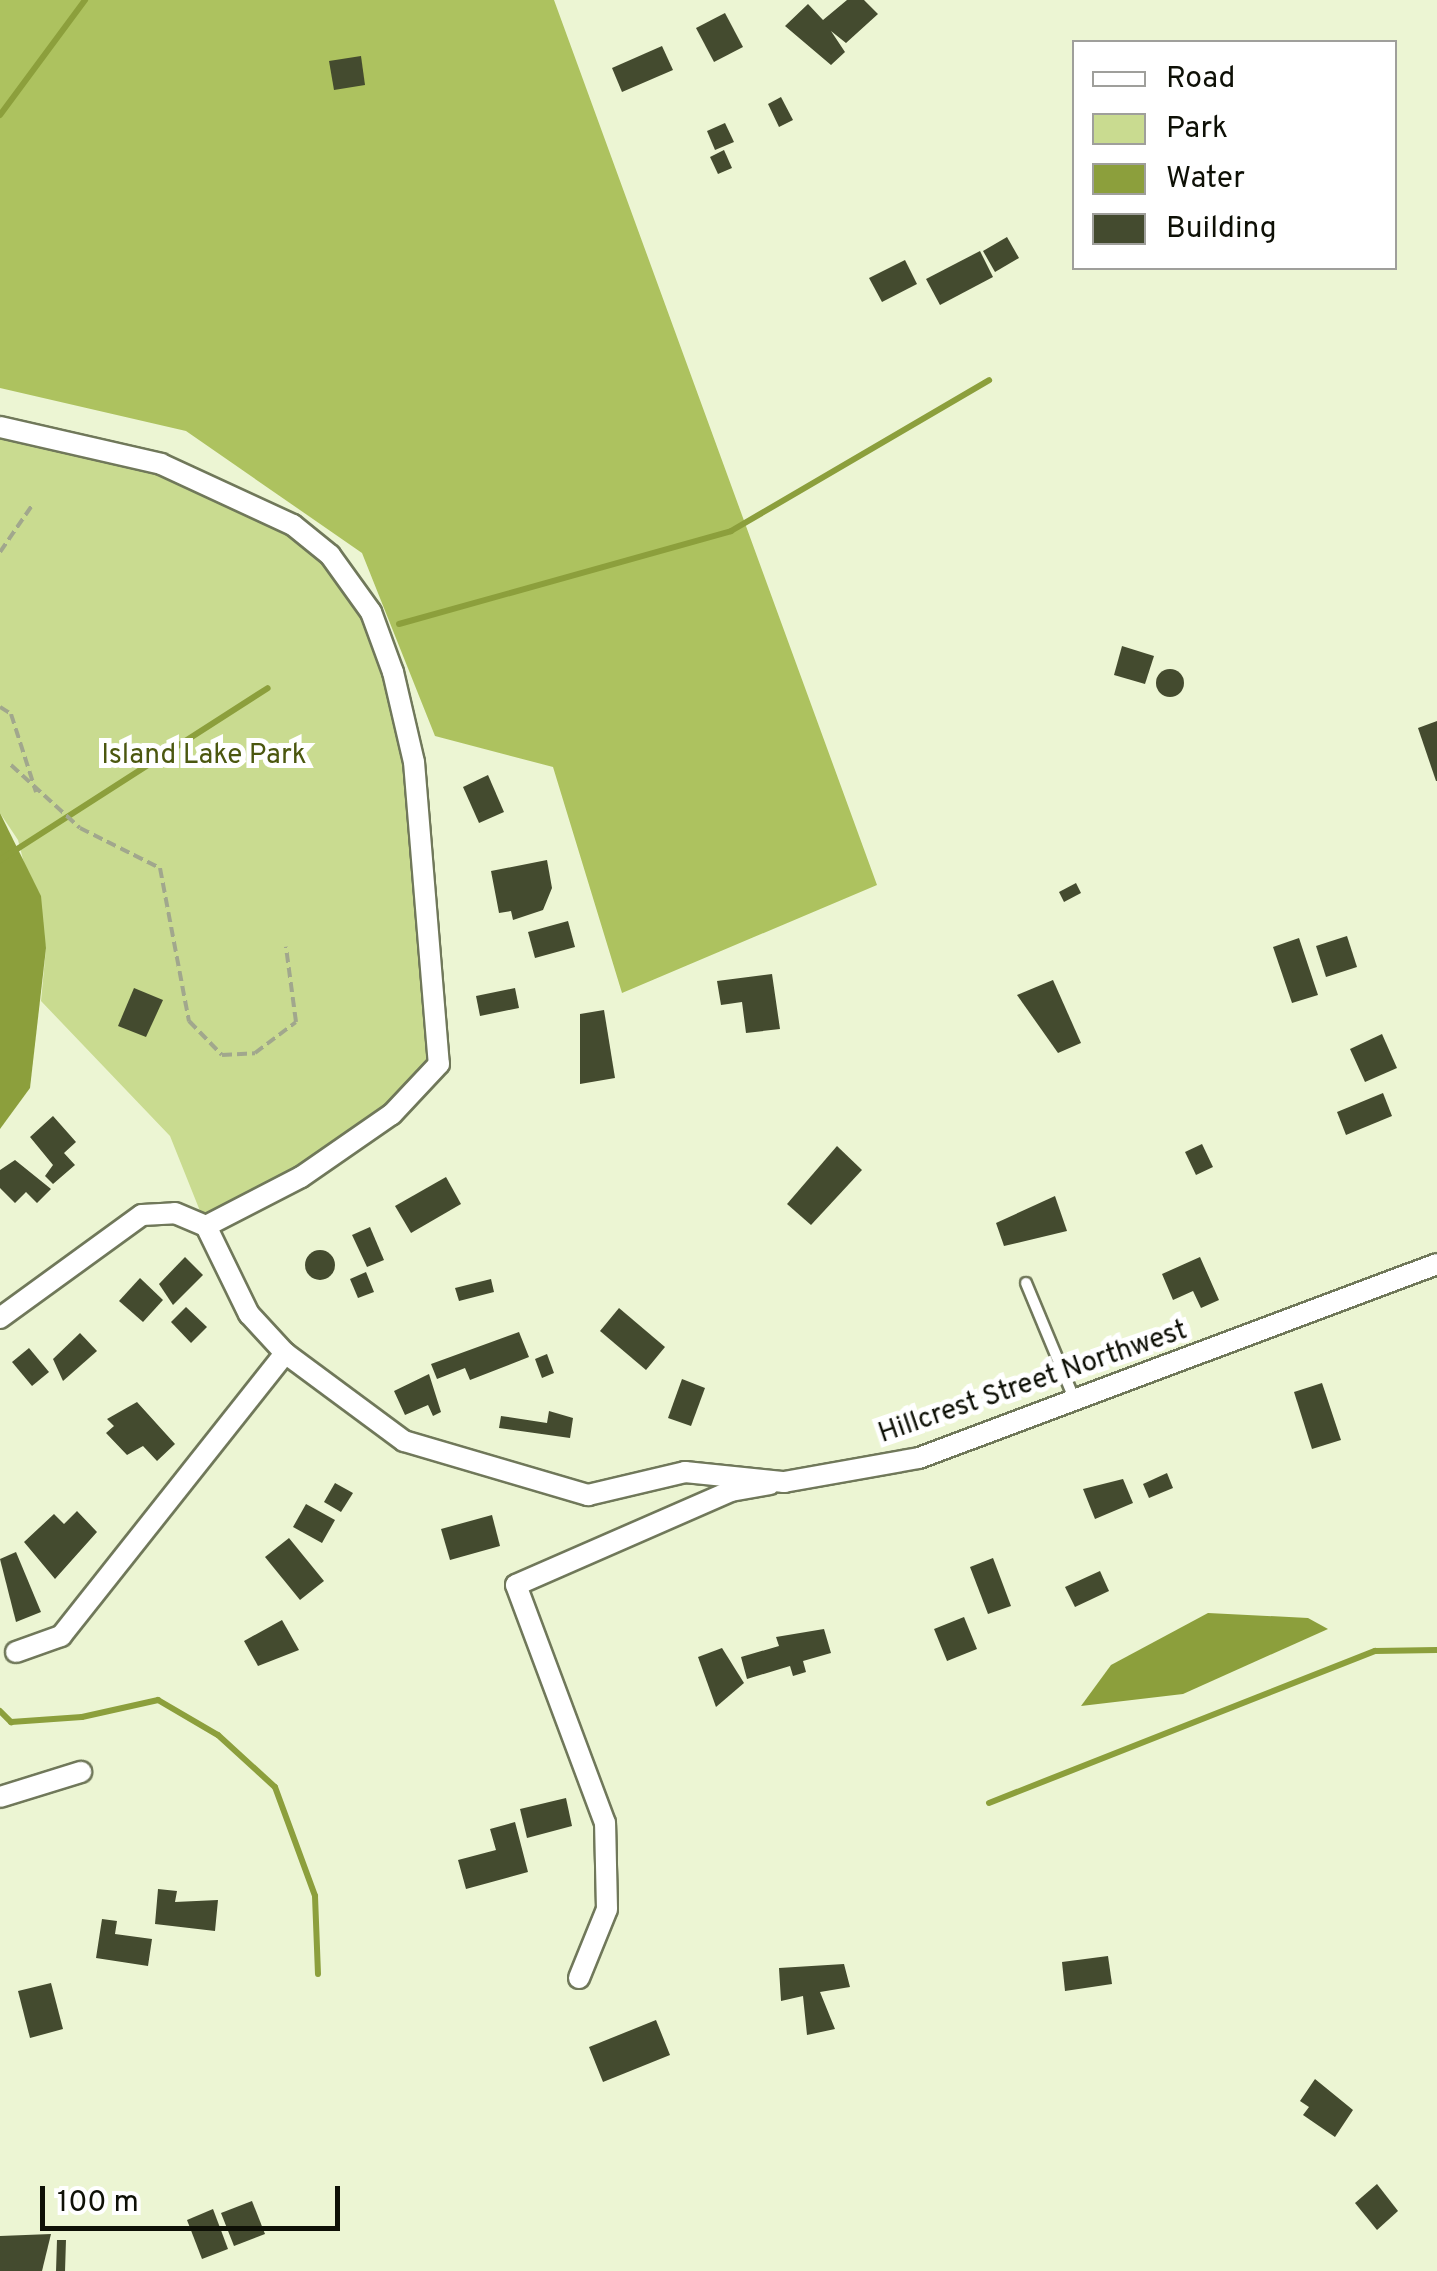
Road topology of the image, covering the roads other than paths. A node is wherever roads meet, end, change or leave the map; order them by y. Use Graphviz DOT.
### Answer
graph roads {
  1 [pos="0,427"];
  2 [pos="206,1226"];
  3 [pos="1437,1264"];
  4 [pos="1026,1284"];
  5 [pos="0,1318"];
  6 [pos="286,1354"];
  7 [pos="1076,1402"];
  8 [pos="784,1482"];
  9 [pos="16,1652"];
  10 [pos="80,1772"];
  11 [pos="0,1798"];
  12 [pos="579,1978"];
  1 -- 2 [label="street"];
  2 -- 5 [label="street"];
  2 -- 6 [label="street, Hillcrest Street Northwest"];
  3 -- 7 [label="street, Hillcrest Street Northwest"];
  4 -- 7 [label="lane"];
  6 -- 8 [label="street, Hillcrest Street Northwest"];
  6 -- 9 [label="street"];
  7 -- 8 [label="street, Hillcrest Street Northwest"];
  8 -- 12 [label="street"];
  10 -- 11 [label="street"];
}
